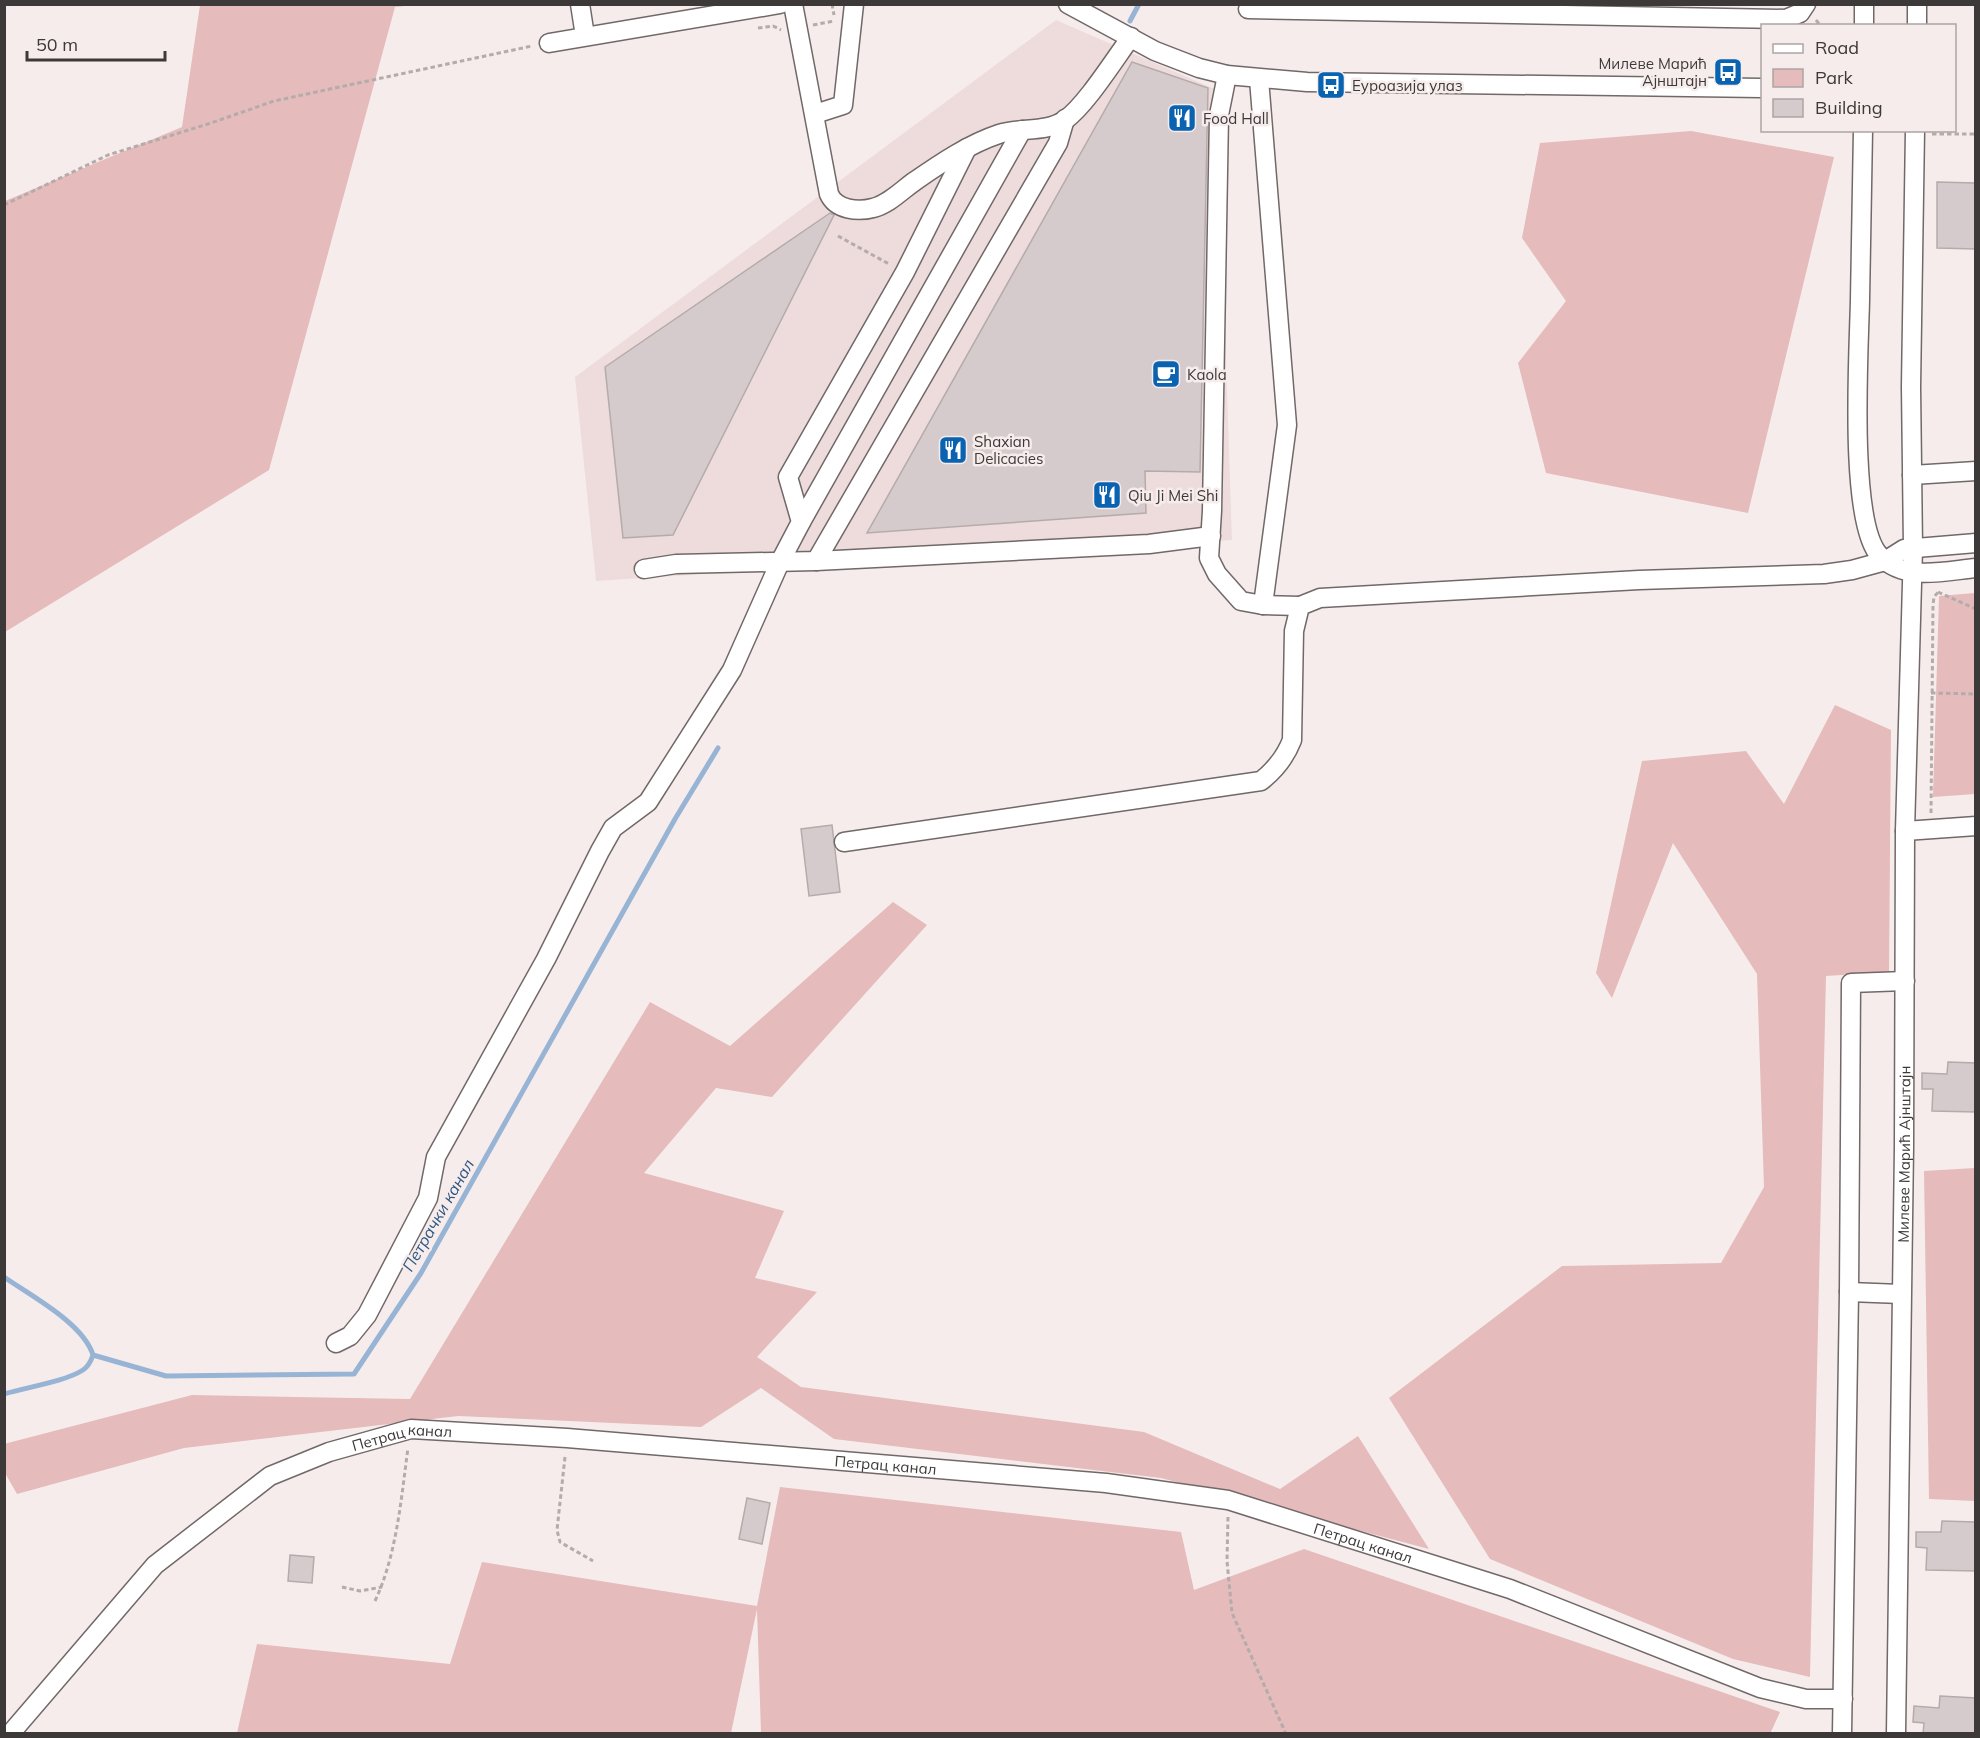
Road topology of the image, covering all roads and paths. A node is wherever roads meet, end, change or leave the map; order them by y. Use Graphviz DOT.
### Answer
graph roads {
  1 [pos="580,4"];
  2 [pos="780,4"];
  3 [pos="793,4"];
  4 [pos="854,4"];
  5 [pos="1068,4"];
  6 [pos="1806,4"];
  7 [pos="1864,4"];
  8 [pos="1917,4"];
  9 [pos="1423,8"];
  10 [pos="1468,8"];
  11 [pos="1248,9"];
  12 [pos="1569,9"];
  13 [pos="1864,24"];
  14 [pos="1917,24"];
  15 [pos="585,36"];
  16 [pos="1131,38"];
  17 [pos="549,43"];
  18 [pos="1227,75"];
  19 [pos="1259,79"];
  20 [pos="1761,88"];
  21 [pos="814,114"];
  22 [pos="1065,120"];
  23 [pos="1022,130"];
  24 [pos="1863,132"];
  25 [pos="1921,132"];
  26 [pos="1976,134"];
  27 [pos="967,148"];
  28 [pos="4,204"];
  29 [pos="1976,471"];
  30 [pos="1912,475"];
  31 [pos="801,522"];
  32 [pos="1211,536"];
  33 [pos="1976,543"];
  34 [pos="1912,548"];
  35 [pos="816,561"];
  36 [pos="1885,561"];
  37 [pos="780,562"];
  38 [pos="1976,568"];
  39 [pos="644,569"];
  40 [pos="1912,573"];
  41 [pos="1944,587"];
  42 [pos="1938,592"];
  43 [pos="1263,605"];
  44 [pos="1300,606"];
  45 [pos="1976,609"];
  46 [pos="1932,693"];
  47 [pos="1908,694"];
  48 [pos="1976,694"];
  49 [pos="1976,826"];
  50 [pos="1931,829"];
  51 [pos="1905,831"];
  52 [pos="844,842"];
  53 [pos="1905,981"];
  54 [pos="1849,1292"];
  55 [pos="1901,1294"];
  56 [pos="336,1343"];
  57 [pos="411,1429"];
  58 [pos="567,1438"];
  59 [pos="1228,1500"];
  60 [pos="593,1561"];
  61 [pos="342,1587"];
  62 [pos="382,1587"];
  63 [pos="375,1601"];
  64 [pos="1843,1699"];
  65 [pos="10,1734"];
  66 [pos="1286,1734"];
  67 [pos="1842,1734"];
  68 [pos="1896,1734"];
  1 -- 15 [label="street"];
  2 -- 15 [label="street"];
  3 -- 21 [label="street"];
  4 -- 21 [label="street"];
  5 -- 16 [label="street"];
  6 -- 12 [label="street"];
  7 -- 13 [label="street"];
  8 -- 14 [label="street"];
  9 -- 10 [label="street"];
  9 -- 11 [label="street"];
  10 -- 12 [label="street"];
  15 -- 17 [label="street"];
  16 -- 18 [label="street"];
  16 -- 22 [label="street"];
  17 -- 28 [label="path"];
  18 -- 19 [label="street"];
  18 -- 32 [label="street"];
  19 -- 20 [label="street"];
  19 -- 43 [label="street"];
  21 -- 27 [label="street"];
  22 -- 23 [label="street"];
  22 -- 35 [label="street"];
  23 -- 27 [label="street"];
  23 -- 31 [label="street"];
  24 -- 36 [label="street"];
  25 -- 26 [label="path"];
  25 -- 30 [label="street, Милеве Марић Ајнштајн"];
  27 -- 31 [label="street"];
  29 -- 30 [label="street"];
  30 -- 34 [label="street, Милеве Марић Ајнштајн"];
  31 -- 37 [label="street"];
  32 -- 35 [label="street"];
  32 -- 43 [label="street"];
  33 -- 34 [label="street"];
  34 -- 36 [label="street"];
  34 -- 40 [label="street, Милеве Марић Ајнштајн"];
  35 -- 37 [label="street"];
  36 -- 40 [label="street"];
  36 -- 44 [label="street"];
  37 -- 39 [label="street"];
  37 -- 56 [label="street"];
  38 -- 40 [label="street"];
  40 -- 47 [label="street, Милеве Марић Ајнштајн"];
  41 -- 42 [label="path"];
  42 -- 45 [label="path"];
  42 -- 46 [label="path"];
  43 -- 44 [label="street"];
  44 -- 52 [label="street"];
  46 -- 47 [label="path"];
  46 -- 48 [label="path"];
  46 -- 50 [label="path"];
  47 -- 51 [label="street, Милеве Марић Ајнштајн"];
  49 -- 50 [label="street"];
  50 -- 51 [label="street"];
  51 -- 53 [label="street, Милеве Марић Ајнштајн"];
  53 -- 54 [label="street"];
  53 -- 55 [label="street, Милеве Марић Ајнштајн"];
  54 -- 55 [label="street"];
  54 -- 64 [label="street"];
  55 -- 68 [label="street, Милеве Марић Ајнштајн"];
  57 -- 58 [label="street, Петрац канал"];
  57 -- 62 [label="path"];
  57 -- 65 [label="street, Петрац канал"];
  58 -- 59 [label="street, Петрац канал"];
  58 -- 60 [label="path"];
  59 -- 64 [label="street, Петрац канал"];
  59 -- 66 [label="path"];
  61 -- 62 [label="path"];
  62 -- 63 [label="path"];
  64 -- 67 [label="street"];
}
